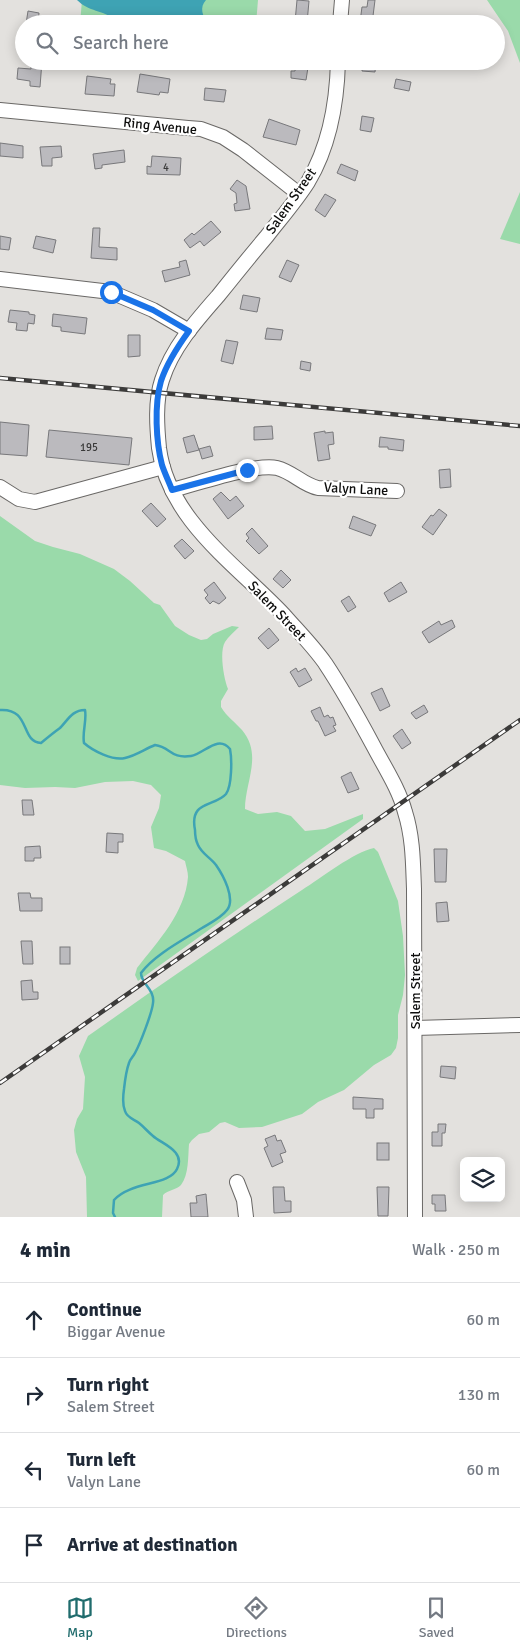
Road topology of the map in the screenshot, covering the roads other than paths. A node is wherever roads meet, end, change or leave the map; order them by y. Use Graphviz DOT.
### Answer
graph roads {
  1 [pos="342,0"];
  2 [pos="341,15"];
  3 [pos="337,70"];
  4 [pos="0,110"];
  5 [pos="299,194"];
  6 [pos="0,279"];
  7 [pos="189,331"];
  8 [pos="163,467"];
  9 [pos="0,487"];
  10 [pos="172,490"];
  11 [pos="397,491"];
  12 [pos="520,1025"];
  13 [pos="415,1028"];
  14 [pos="237,1182"];
  15 [pos="246,1217"];
  16 [pos="415,1217"];
  1 -- 2 [label="street"];
  3 -- 5 [label="street, Salem Street"];
  4 -- 5 [label="street, Ring Avenue"];
  5 -- 7 [label="street, Salem Street"];
  6 -- 7 [label="street"];
  7 -- 8 [label="street, Salem Street"];
  8 -- 9 [label="street"];
  8 -- 10 [label="street, Salem Street"];
  10 -- 11 [label="street, Valyn Lane"];
  10 -- 13 [label="street, Salem Street"];
  12 -- 13 [label="street"];
  13 -- 16 [label="street, Salem Street"];
  14 -- 15 [label="street"];
}
